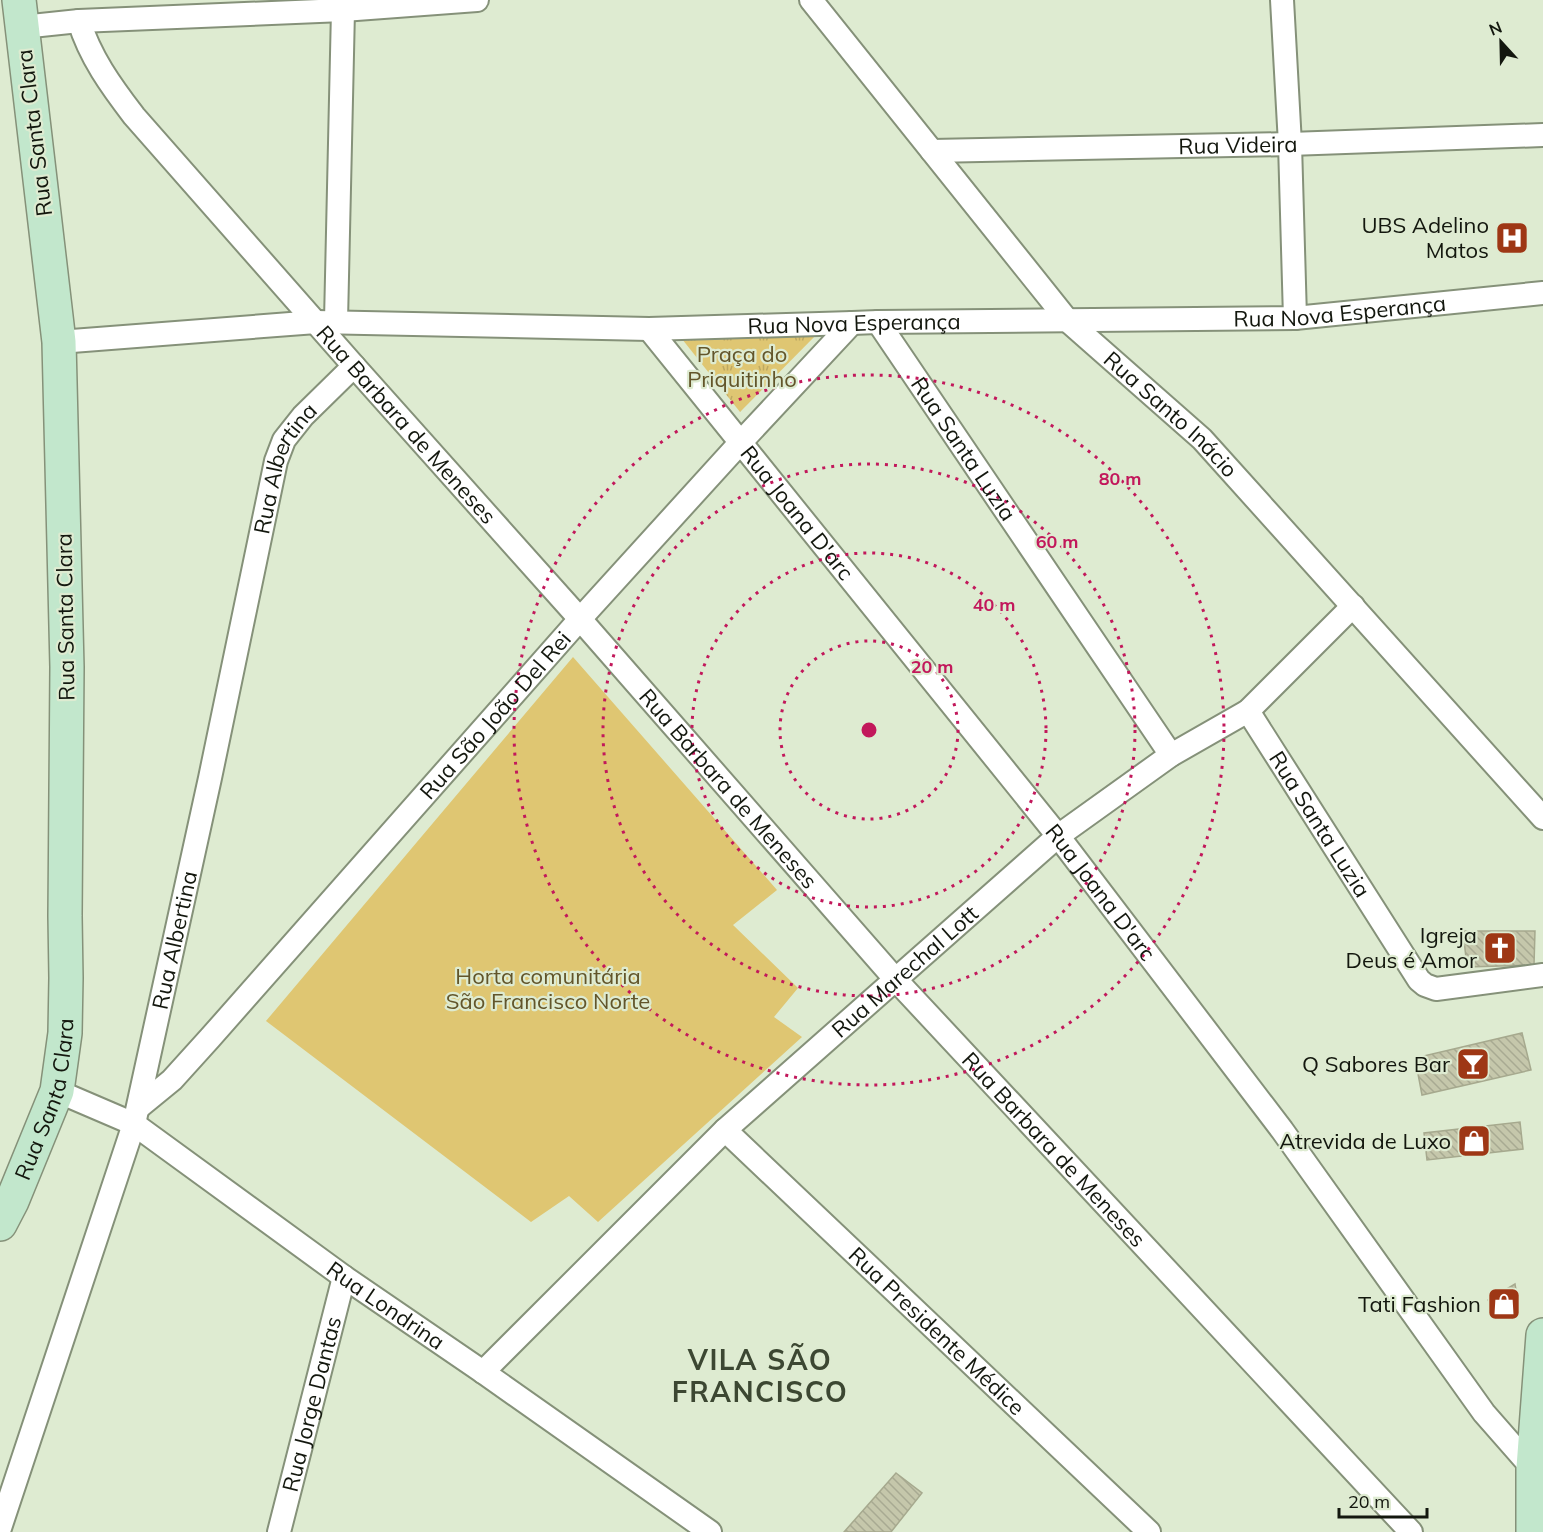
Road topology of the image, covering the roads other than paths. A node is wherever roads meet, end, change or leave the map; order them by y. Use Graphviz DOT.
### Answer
graph roads {
  1 [pos="477,0"];
  2 [pos="811,0"];
  3 [pos="1282,0"];
  4 [pos="342,5"];
  5 [pos="20,13"];
  6 [pos="79,21"];
  7 [pos="1543,135"];
  8 [pos="1290,144"];
  9 [pos="932,151"];
  10 [pos="1543,293"];
  11 [pos="1295,318"];
  12 [pos="1068,321"];
  13 [pos="326,322"];
  14 [pos="878,322"];
  15 [pos="852,324"];
  16 [pos="649,328"];
  17 [pos="59,342"];
  18 [pos="354,366"];
  19 [pos="740,443"];
  20 [pos="1353,606"];
  21 [pos="580,619"];
  22 [pos="1248,711"];
  23 [pos="1171,755"];
  24 [pos="1543,818"];
  25 [pos="1058,836"];
  26 [pos="1543,975"];
  27 [pos="896,980"];
  28 [pos="57,1091"];
  29 [pos="137,1115"];
  30 [pos="725,1130"];
  31 [pos="0,1224"];
  32 [pos="344,1277"];
  33 [pos="1543,1335"];
  34 [pos="483,1372"];
  35 [pos="1538,1467"];
  36 [pos="0,1528"];
  37 [pos="279,1532"];
  38 [pos="710,1532"];
  39 [pos="1149,1532"];
  40 [pos="1411,1532"];
  41 [pos="1533,1532"];
  1 -- 4 [label="street"];
  2 -- 9 [label="street, Rua Santo Inácio"];
  3 -- 8 [label="street"];
  4 -- 6 [label="street"];
  4 -- 13 [label="street"];
  5 -- 6 [label="street"];
  5 -- 17 [label="street, Rua Santa Clara"];
  6 -- 13 [label="street, Rua Barbara de Meneses"];
  7 -- 8 [label="street, Rua Videira"];
  8 -- 9 [label="street, Rua Videira"];
  8 -- 11 [label="street"];
  9 -- 12 [label="street, Rua Santo Inácio"];
  10 -- 11 [label="street, Rua Nova Esperança"];
  11 -- 12 [label="street, Rua Nova Esperança"];
  12 -- 14 [label="street, Rua Nova Esperança"];
  12 -- 20 [label="street, Rua Santo Inácio"];
  13 -- 16 [label="street, Rua Nova Esperança"];
  13 -- 17 [label="street, Rua Nova Esperança"];
  13 -- 18 [label="street, Rua Barbara de Meneses"];
  14 -- 15 [label="street, Rua Nova Esperança"];
  14 -- 23 [label="street, Rua Santa Luzia"];
  15 -- 16 [label="street, Rua Nova Esperança"];
  15 -- 19 [label="street, Rua São João Del Rei"];
  16 -- 19 [label="street, Rua Joana D'arc"];
  17 -- 28 [label="street, Rua Santa Clara"];
  18 -- 21 [label="street, Rua Barbara de Meneses"];
  18 -- 29 [label="street, Rua Albertina"];
  19 -- 21 [label="street, Rua São João Del Rei"];
  19 -- 25 [label="street, Rua Joana D'arc"];
  20 -- 22 [label="street, Rua Marechal Lott"];
  20 -- 24 [label="street, Rua Santo Inácio"];
  21 -- 27 [label="street, Rua Barbara de Meneses"];
  21 -- 29 [label="street, Rua São João Del Rei"];
  22 -- 23 [label="street, Rua Marechal Lott"];
  22 -- 26 [label="street, Rua Santa Luzia"];
  23 -- 25 [label="street, Rua Marechal Lott"];
  25 -- 27 [label="street, Rua Marechal Lott"];
  25 -- 35 [label="street, Rua Joana D'arc"];
  27 -- 30 [label="street, Rua Marechal Lott"];
  27 -- 40 [label="street, Rua Barbara de Meneses"];
  28 -- 29 [label="street, Rua Londrina"];
  28 -- 31 [label="street, Rua Santa Clara"];
  29 -- 32 [label="street, Rua Londrina"];
  29 -- 36 [label="street, Rua Albertina"];
  30 -- 34 [label="street, Rua Marechal Lott"];
  30 -- 39 [label="street, Rua Presidente Médice"];
  32 -- 34 [label="street, Rua Londrina"];
  32 -- 37 [label="street, Rua Jorge Dantas"];
  33 -- 35 [label="street"];
  34 -- 38 [label="street, Rua Londrina"];
  35 -- 41 [label="street"];
}
